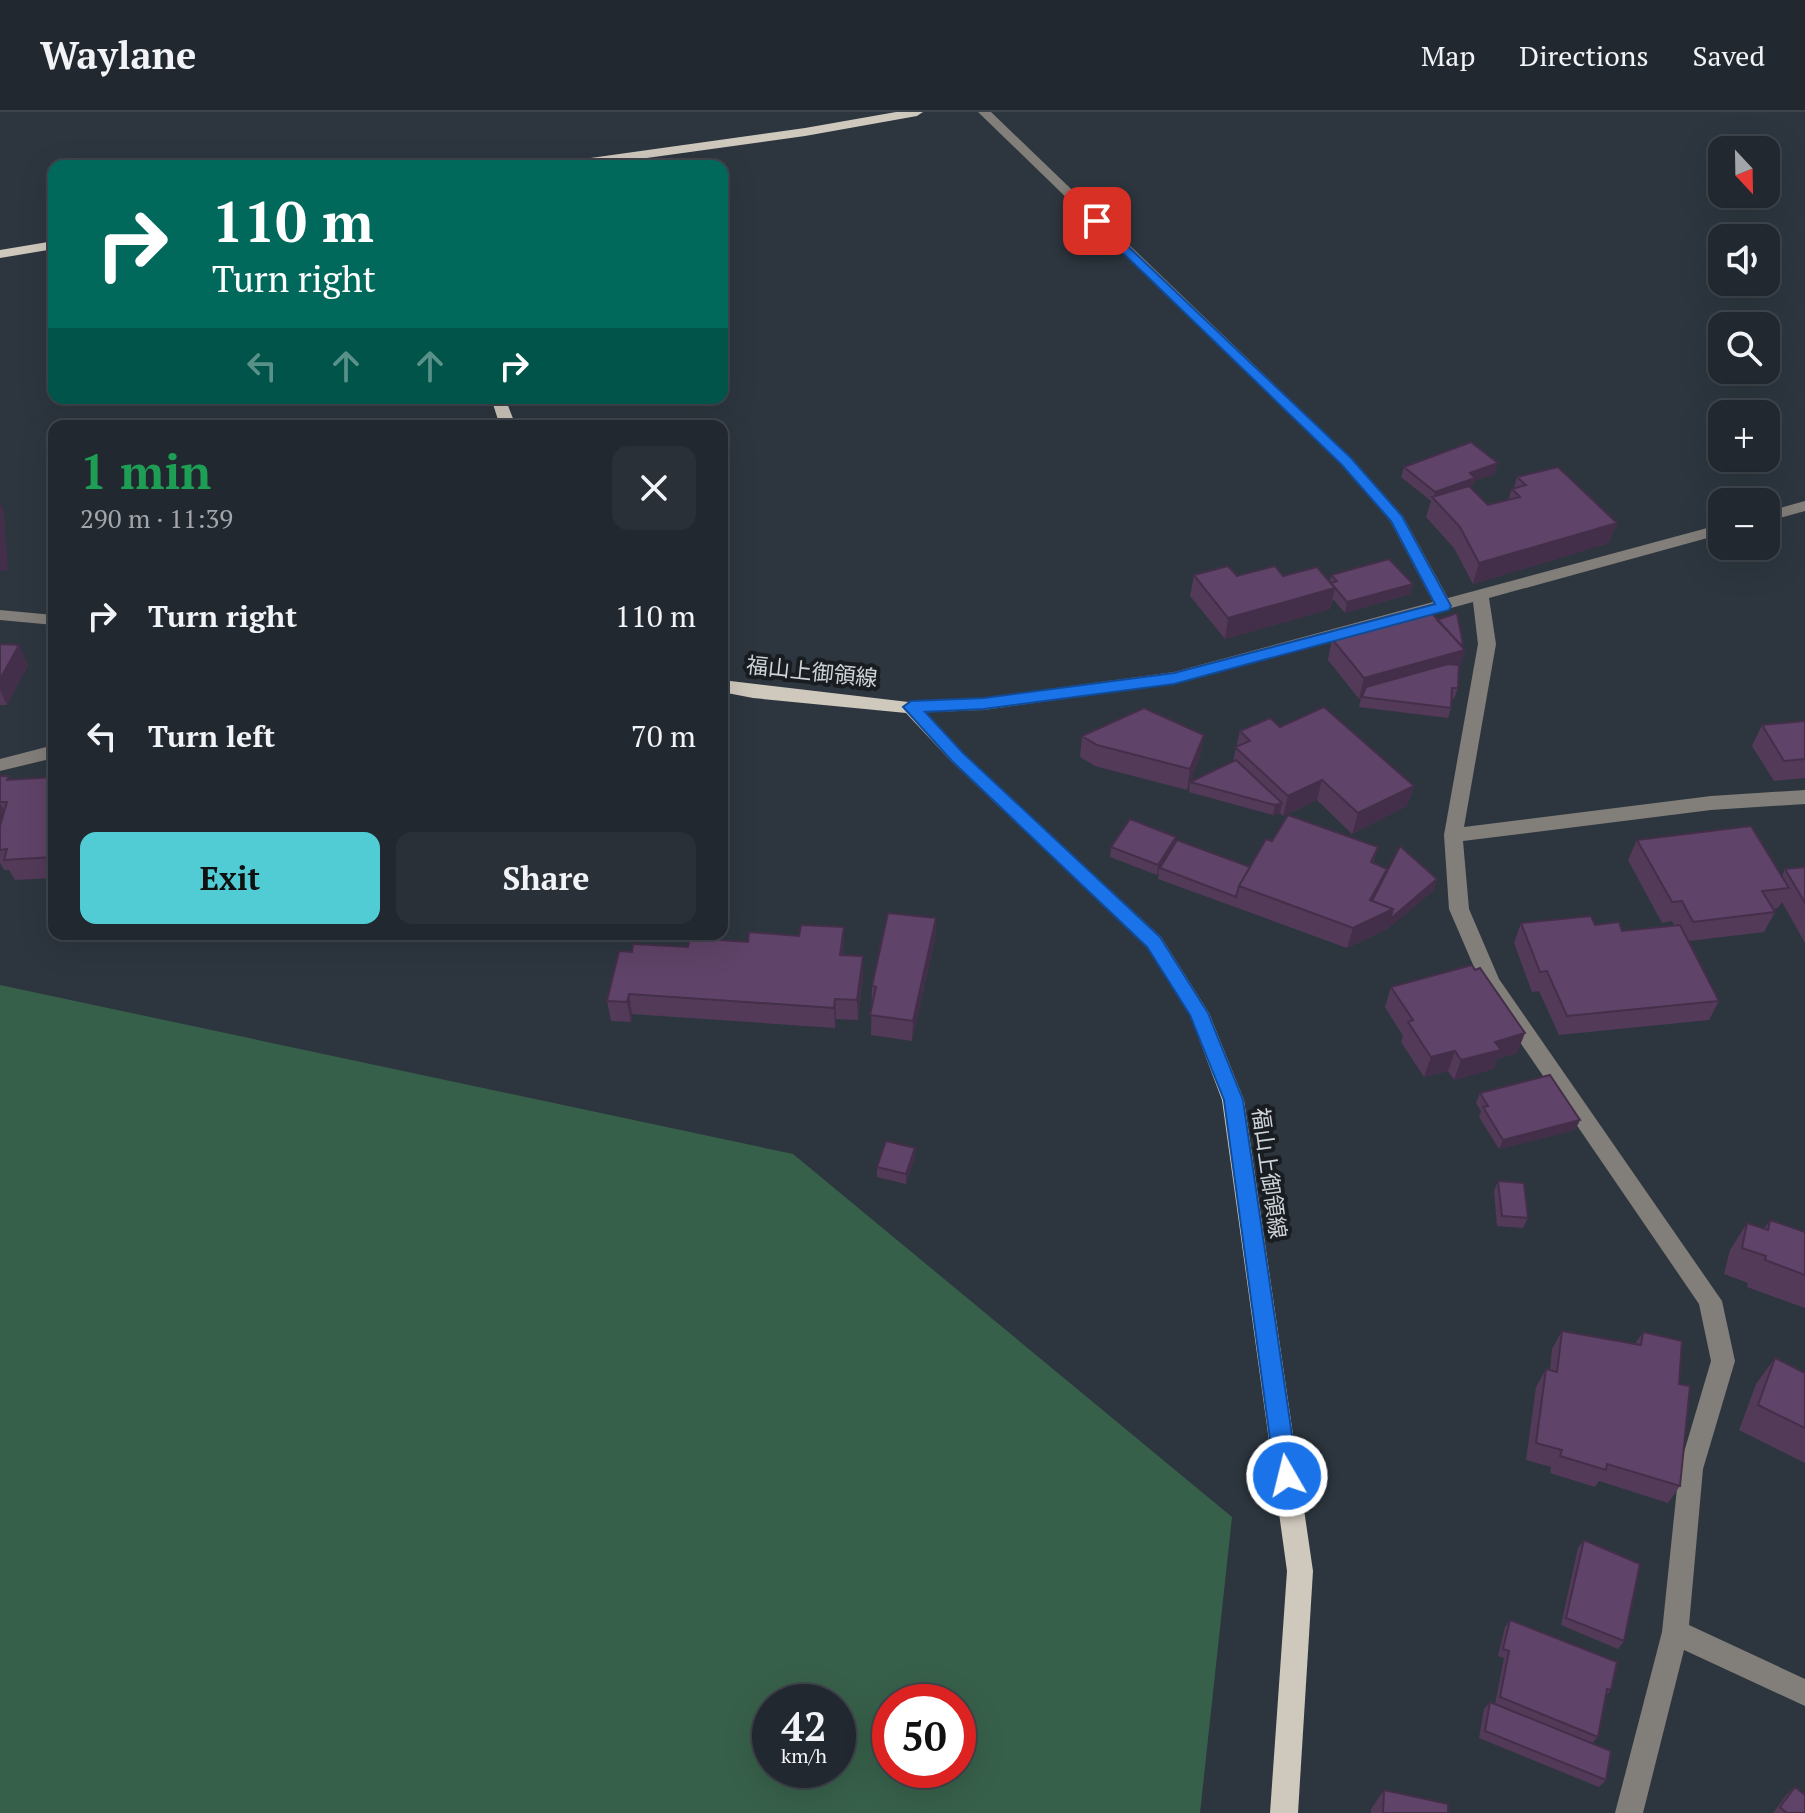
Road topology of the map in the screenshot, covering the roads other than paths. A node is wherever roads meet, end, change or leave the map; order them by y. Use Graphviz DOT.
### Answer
graph roads {
  1 [pos="917,112"];
  2 [pos="984,112"];
  3 [pos="605,160"];
  4 [pos="48,246"];
  5 [pos="0,254"];
  6 [pos="1805,506"];
  7 [pos="1780,513"];
  8 [pos="1708,533"];
  9 [pos="1480,596"];
  10 [pos="1444,606"];
  11 [pos="0,615"];
  12 [pos="48,619"];
  13 [pos="728,687"];
  14 [pos="911,707"];
  15 [pos="48,753"];
  16 [pos="0,765"];
  17 [pos="1805,797"];
  18 [pos="1453,835"];
  19 [pos="1675,1632"];
  20 [pos="1805,1693"];
  21 [pos="1284,1813"];
  22 [pos="1629,1813"];
  1 -- 3 [label="main road"];
  2 -- 10 [label="street"];
  4 -- 5 [label="main road"];
  6 -- 7 [label="street"];
  8 -- 9 [label="street"];
  9 -- 10 [label="street"];
  9 -- 18 [label="street"];
  10 -- 14 [label="street"];
  11 -- 12 [label="street"];
  13 -- 14 [label="main road, 福山上御領線"];
  14 -- 21 [label="main road, 福山上御領線"];
  15 -- 16 [label="street"];
  17 -- 18 [label="street"];
  18 -- 19 [label="street"];
  19 -- 20 [label="street"];
  19 -- 22 [label="street"];
}
